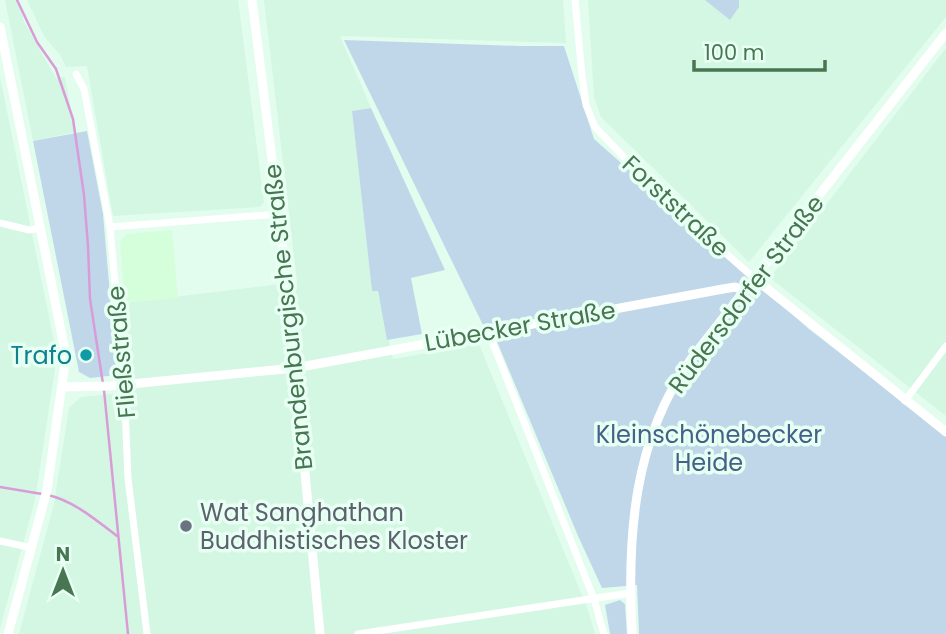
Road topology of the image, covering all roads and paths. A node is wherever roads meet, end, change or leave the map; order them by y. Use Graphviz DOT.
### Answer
graph roads {
  1 [pos="253,0"];
  2 [pos="575,0"];
  3 [pos="0,27"];
  4 [pos="946,33"];
  5 [pos="76,74"];
  6 [pos="279,214"];
  7 [pos="0,223"];
  8 [pos="41,228"];
  9 [pos="110,228"];
  10 [pos="755,279"];
  11 [pos="745,291"];
  12 [pos="488,331"];
  13 [pos="946,346"];
  14 [pos="295,368"];
  15 [pos="124,384"];
  16 [pos="63,387"];
  17 [pos="905,401"];
  18 [pos="946,432"];
  19 [pos="0,541"];
  20 [pos="32,548"];
  21 [pos="630,593"];
  22 [pos="594,599"];
  23 [pos="8,634"];
  24 [pos="147,634"];
  25 [pos="320,634"];
  26 [pos="358,634"];
  27 [pos="604,634"];
  28 [pos="632,634"];
  1 -- 6 [label="street, Brandenburgische Straße"];
  2 -- 10 [label="street, Forststraße"];
  3 -- 8 [label="street"];
  4 -- 10 [label="street, Rüdersdorfer Straße"];
  5 -- 9 [label="street, Fließstraße"];
  6 -- 9 [label="street"];
  6 -- 14 [label="street, Brandenburgische Straße"];
  7 -- 8 [label="street"];
  8 -- 16 [label="street"];
  9 -- 15 [label="street, Fließstraße"];
  10 -- 11 [label="street, Rüdersdorfer Straße"];
  10 -- 17 [label="street, Forststraße"];
  11 -- 12 [label="street, Lübecker Straße"];
  11 -- 21 [label="street, Rüdersdorfer Straße"];
  12 -- 14 [label="street, Lübecker Straße"];
  12 -- 22 [label="street"];
  13 -- 17 [label="street"];
  14 -- 15 [label="street, Lübecker Straße"];
  14 -- 25 [label="street, Brandenburgische Straße"];
  15 -- 16 [label="street, Lübecker Straße"];
  15 -- 24 [label="street, Fließstraße"];
  16 -- 20 [label="street"];
  17 -- 18 [label="street, Forststraße"];
  19 -- 20 [label="street"];
  20 -- 23 [label="street"];
  21 -- 22 [label="street"];
  21 -- 28 [label="street, Rüdersdorfer Straße"];
  22 -- 26 [label="street"];
  22 -- 27 [label="street"];
}
